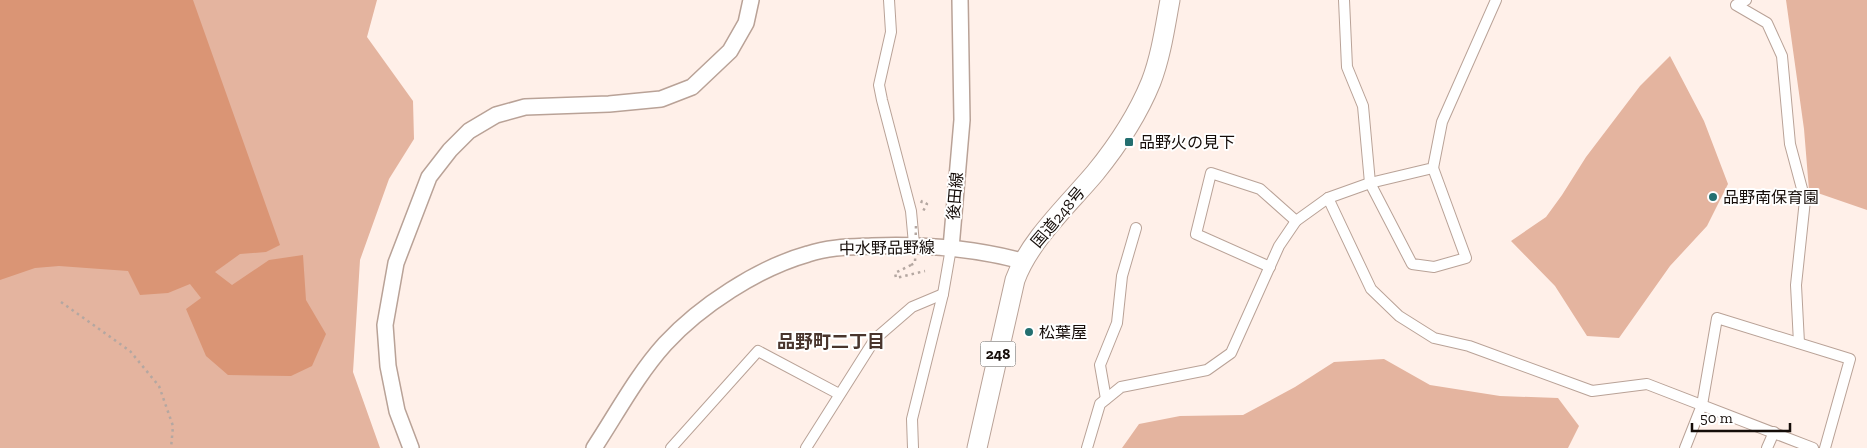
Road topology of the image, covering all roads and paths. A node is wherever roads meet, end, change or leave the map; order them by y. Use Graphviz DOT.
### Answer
graph roads {
  1 [pos="751,0"];
  2 [pos="889,0"];
  3 [pos="960,0"];
  4 [pos="1170,0"];
  5 [pos="1344,0"];
  6 [pos="1496,0"];
  7 [pos="1746,0"];
  8 [pos="1433,168"];
  9 [pos="1370,183"];
  10 [pos="1328,198"];
  11 [pos="921,203"];
  12 [pos="926,206"];
  13 [pos="1296,221"];
  14 [pos="916,225"];
  15 [pos="1136,228"];
  16 [pos="914,244"];
  17 [pos="951,248"];
  18 [pos="1022,261"];
  19 [pos="1270,267"];
  20 [pos="925,271"];
  21 [pos="943,294"];
  22 [pos="60,302"];
  23 [pos="1799,343"];
  24 [pos="838,394"];
  25 [pos="1106,399"];
  26 [pos="1702,405"];
  27 [pos="1774,432"];
  28 [pos="171,448"];
  29 [pos="411,448"];
  30 [pos="594,448"];
  31 [pos="671,448"];
  32 [pos="806,448"];
  33 [pos="913,448"];
  34 [pos="977,448"];
  35 [pos="1087,448"];
  36 [pos="1685,448"];
  37 [pos="1767,448"];
  38 [pos="1813,448"];
  39 [pos="1825,448"];
  1 -- 29 [label="street"];
  2 -- 16 [label="street"];
  3 -- 17 [label="street, 後田線"];
  4 -- 18 [label="highway, 国道248号 / 248"];
  5 -- 9 [label="street"];
  6 -- 8 [label="street"];
  7 -- 23 [label="street"];
  8 -- 9 [label="street"];
  8 -- 9 [label="street"];
  9 -- 10 [label="street"];
  10 -- 13 [label="street"];
  10 -- 26 [label="street"];
  11 -- 12 [label="path"];
  13 -- 19 [label="street"];
  13 -- 19 [label="street"];
  14 -- 20 [label="path, bridge"];
  15 -- 25 [label="street"];
  16 -- 17 [label="street, 中水野品野線"];
  16 -- 30 [label="street, 中水野品野線"];
  17 -- 18 [label="street, 中水野品野線"];
  17 -- 21 [label="street, 後田線"];
  18 -- 34 [label="highway, 国道248号 / 248"];
  19 -- 25 [label="street"];
  21 -- 24 [label="street"];
  21 -- 33 [label="street, 後田線"];
  22 -- 28 [label="path"];
  23 -- 26 [label="street"];
  23 -- 39 [label="street"];
  24 -- 31 [label="street"];
  24 -- 32 [label="street"];
  25 -- 35 [label="street"];
  26 -- 27 [label="street"];
  26 -- 36 [label="street"];
  27 -- 37 [label="street"];
  27 -- 38 [label="street"];
}
